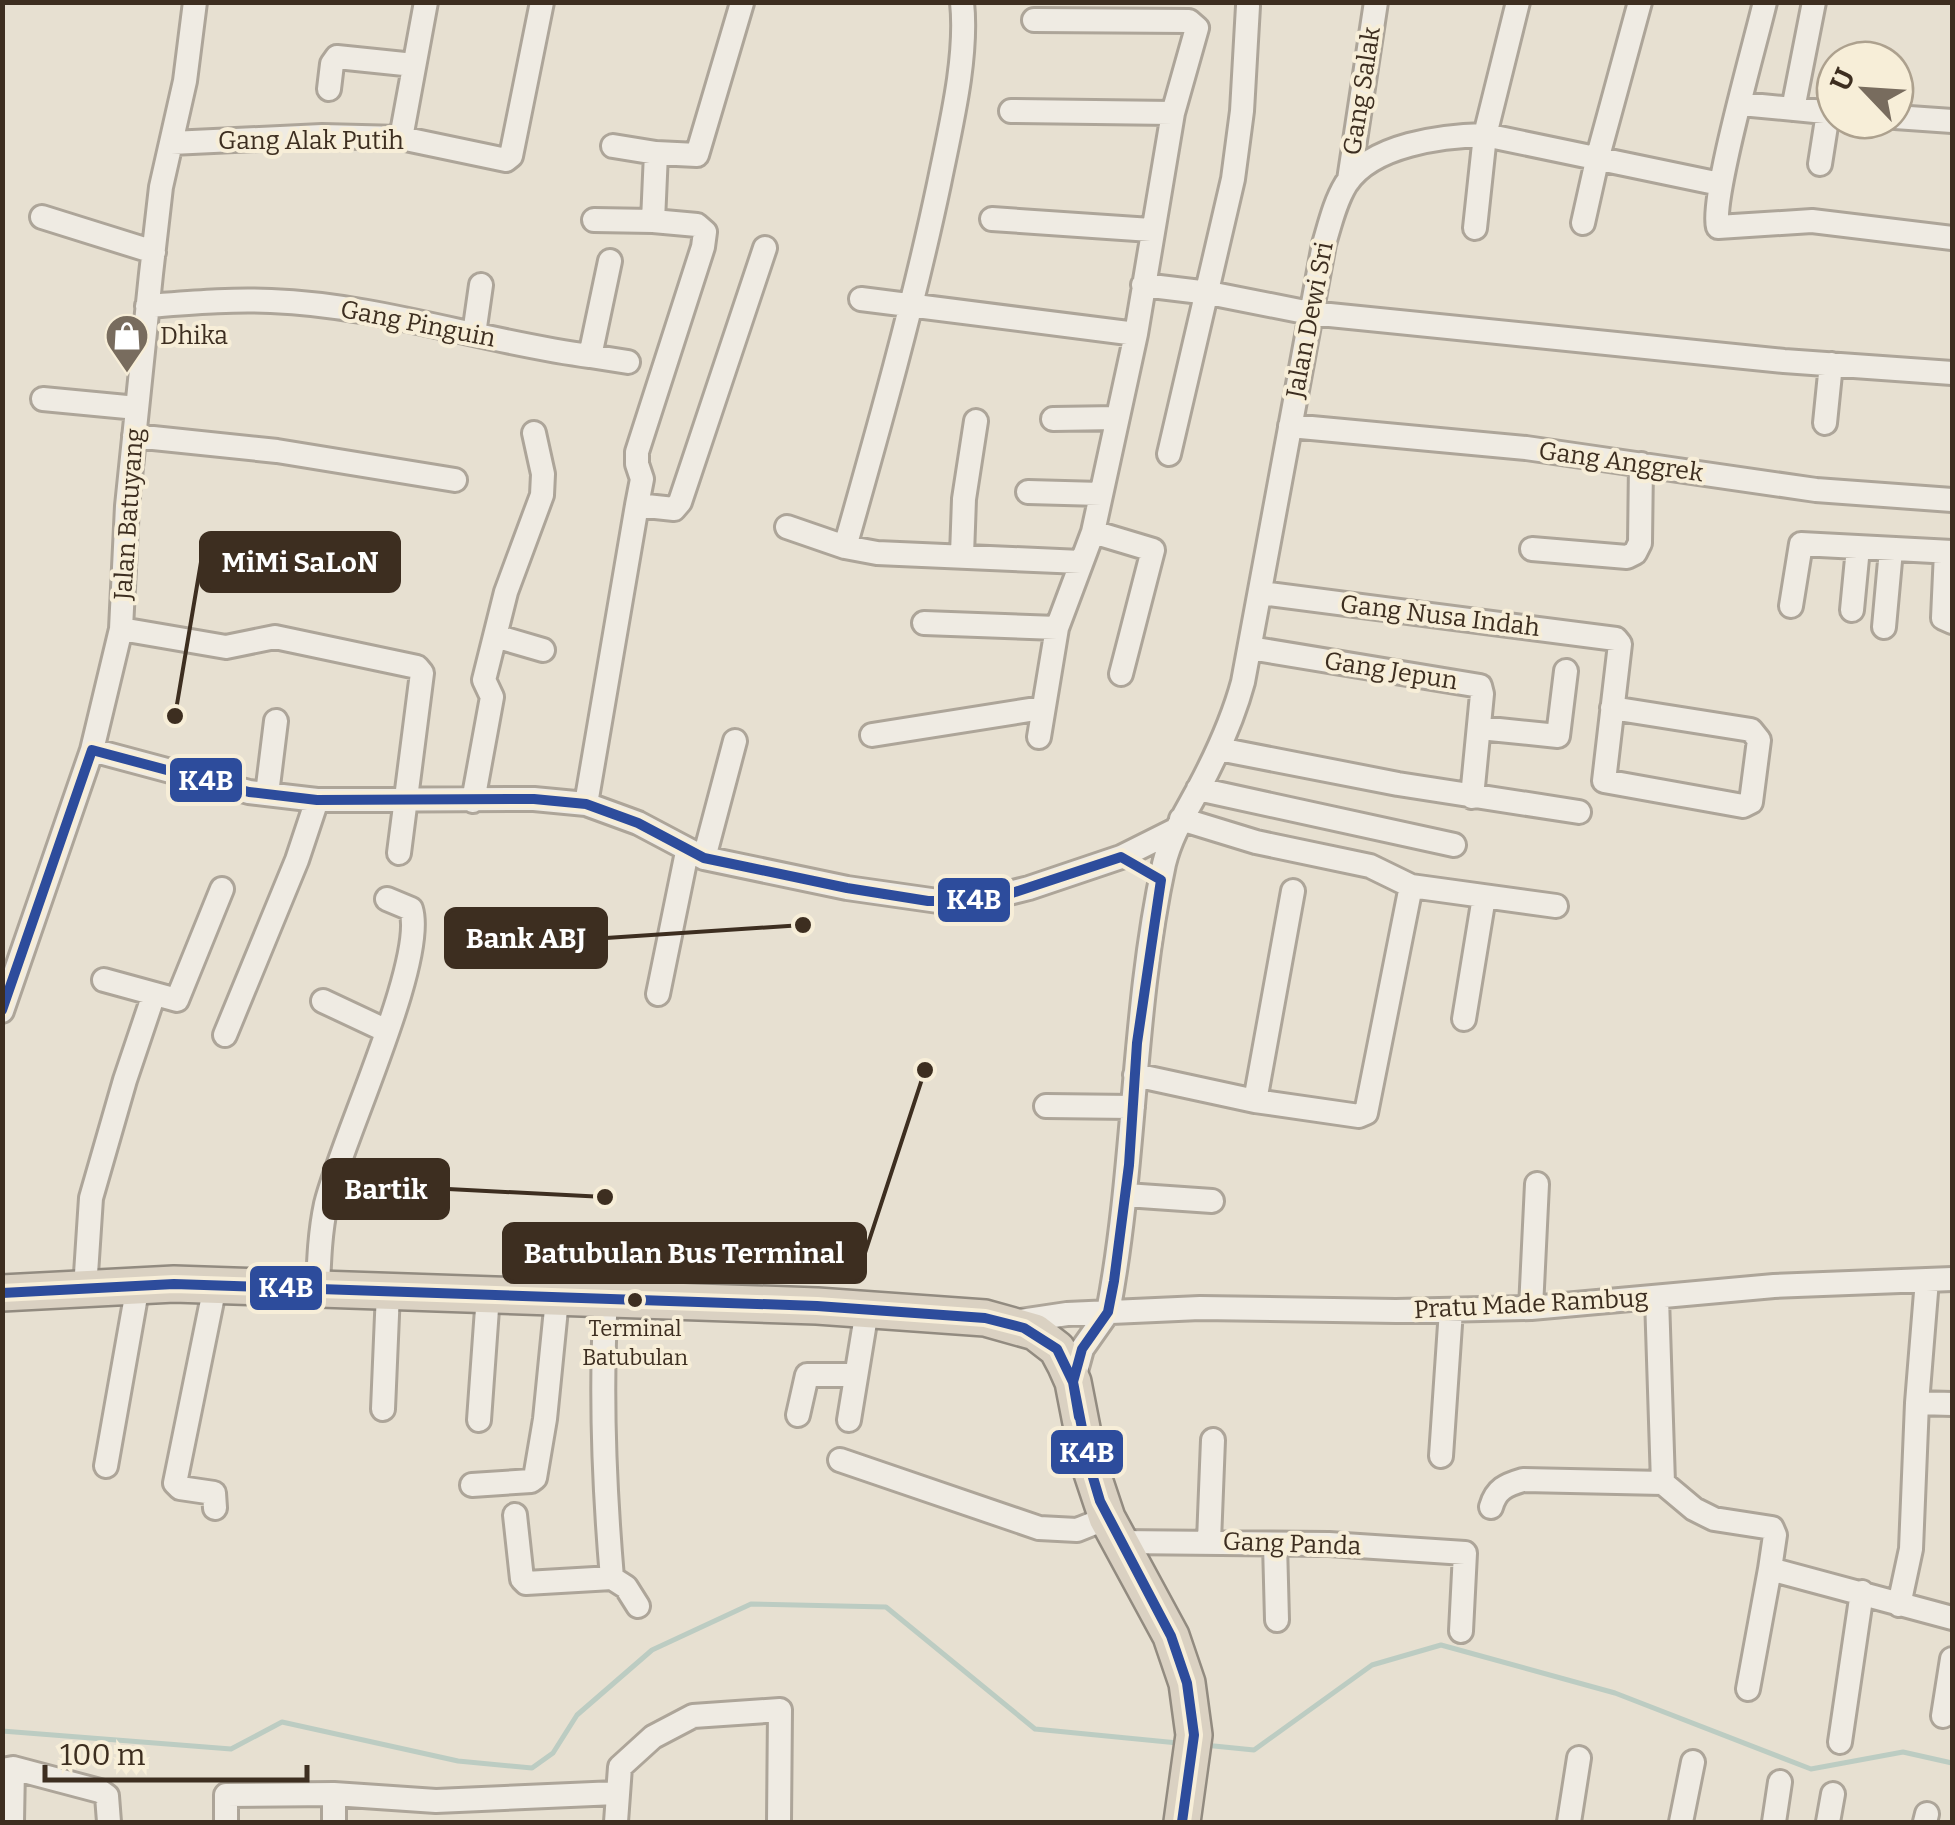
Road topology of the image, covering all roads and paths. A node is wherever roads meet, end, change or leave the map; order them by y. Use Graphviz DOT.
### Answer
graph roads {
  1 [pos="195,2"];
  2 [pos="426,2"];
  3 [pos="542,2"];
  4 [pos="962,2"];
  5 [pos="1376,2"];
  6 [pos="1518,2"];
  7 [pos="1640,2"];
  8 [pos="1765,2"];
  9 [pos="1814,2"];
  10 [pos="742,3"];
  11 [pos="1248,6"];
  12 [pos="1034,20"];
  13 [pos="414,64"];
  14 [pos="329,89"];
  15 [pos="1741,104"];
  16 [pos="1792,109"];
  17 [pos="1011,111"];
  18 [pos="1815,111"];
  19 [pos="1173,113"];
  20 [pos="1915,118"];
  21 [pos="1952,121"];
  22 [pos="1485,135"];
  23 [pos="401,138"];
  24 [pos="1825,140"];
  25 [pos="171,143"];
  26 [pos="614,146"];
  27 [pos="656,153"];
  28 [pos="1598,156"];
  29 [pos="1820,164"];
  30 [pos="1349,180"];
  31 [pos="1720,184"];
  32 [pos="42,217"];
  33 [pos="594,220"];
  34 [pos="992,220"];
  35 [pos="653,221"];
  36 [pos="1583,223"];
  37 [pos="1475,228"];
  38 [pos="1152,230"];
  39 [pos="1952,238"];
  40 [pos="765,248"];
  41 [pos="154,252"];
  42 [pos="610,261"];
  43 [pos="481,284"];
  44 [pos="1143,285"];
  45 [pos="1209,292"];
  46 [pos="861,299"];
  47 [pos="148,306"];
  48 [pos="913,306"];
  49 [pos="1310,313"];
  50 [pos="474,334"];
  51 [pos="1136,334"];
  52 [pos="590,356"];
  53 [pos="628,362"];
  54 [pos="1831,364"];
  55 [pos="1952,373"];
  56 [pos="43,399"];
  57 [pos="136,408"];
  58 [pos="1117,418"];
  59 [pos="1053,419"];
  60 [pos="976,421"];
  61 [pos="1825,423"];
  62 [pos="1290,426"];
  63 [pos="534,433"];
  64 [pos="134,436"];
  65 [pos="1168,454"];
  66 [pos="1641,464"];
  67 [pos="454,480"];
  68 [pos="1028,492"];
  69 [pos="1101,494"];
  70 [pos="1952,500"];
  71 [pos="638,505"];
  72 [pos="787,527"];
  73 [pos="1092,532"];
  74 [pos="846,547"];
  75 [pos="1858,548"];
  76 [pos="1532,549"];
  77 [pos="1891,550"];
  78 [pos="1950,552"];
  79 [pos="962,555"];
  80 [pos="1081,562"];
  81 [pos="1260,593"];
  82 [pos="1791,606"];
  83 [pos="1852,610"];
  84 [pos="1952,622"];
  85 [pos="924,623"];
  86 [pos="1884,627"];
  87 [pos="1057,628"];
  88 [pos="121,629"];
  89 [pos="495,636"];
  90 [pos="1250,648"];
  91 [pos="543,650"];
  92 [pos="1566,671"];
  93 [pos="1121,674"];
  94 [pos="1042,708"];
  95 [pos="1612,708"];
  96 [pos="276,721"];
  97 [pos="1480,728"];
  98 [pos="872,734"];
  99 [pos="1038,737"];
  100 [pos="735,741"];
  101 [pos="92,750"];
  102 [pos="1218,750"];
  103 [pos="1198,789"];
  104 [pos="267,794"];
  105 [pos="1472,797"];
  106 [pos="316,800"];
  107 [pos="474,800"];
  108 [pos="404,802"];
  109 [pos="586,804"];
  110 [pos="1578,812"];
  111 [pos="1177,825"];
  112 [pos="1454,845"];
  113 [pos="399,853"];
  114 [pos="695,855"];
  115 [pos="1120,858"];
  116 [pos="1161,880"];
  117 [pos="1410,886"];
  118 [pos="222,889"];
  119 [pos="1293,890"];
  120 [pos="1484,897"];
  121 [pos="387,899"];
  122 [pos="1556,906"];
  123 [pos="104,980"];
  124 [pos="154,994"];
  125 [pos="658,994"];
  126 [pos="323,1002"];
  127 [pos="2,1011"];
  128 [pos="1464,1019"];
  129 [pos="387,1032"];
  130 [pos="225,1035"];
  131 [pos="1135,1076"];
  132 [pos="1255,1100"];
  133 [pos="1046,1106"];
  134 [pos="1133,1106"];
  135 [pos="1537,1184"];
  136 [pos="1126,1196"];
  137 [pos="1212,1201"];
  138 [pos="1952,1279"];
  139 [pos="1926,1280"];
  140 [pos="138,1285"];
  141 [pos="215,1286"];
  142 [pos="318,1288"];
  143 [pos="84,1289"];
  144 [pos="388,1292"];
  145 [pos="2,1293"];
  146 [pos="488,1295"];
  147 [pos="1657,1298"];
  148 [pos="557,1299"];
  149 [pos="606,1299"];
  150 [pos="1531,1308"];
  151 [pos="867,1310"];
  152 [pos="1451,1310"];
  153 [pos="1108,1312"];
  154 [pos="1007,1323"];
  155 [pos="855,1375"];
  156 [pos="1073,1382"];
  157 [pos="1917,1403"];
  158 [pos="1952,1404"];
  159 [pos="383,1409"];
  160 [pos="798,1415"];
  161 [pos="479,1420"];
  162 [pos="849,1420"];
  163 [pos="1213,1440"];
  164 [pos="1441,1456"];
  165 [pos="840,1460"];
  166 [pos="106,1466"];
  167 [pos="1663,1483"];
  168 [pos="472,1485"];
  169 [pos="1492,1507"];
  170 [pos="216,1508"];
  171 [pos="515,1515"];
  172 [pos="1113,1530"];
  173 [pos="1209,1541"];
  174 [pos="1276,1544"];
  175 [pos="1770,1569"];
  176 [pos="612,1578"];
  177 [pos="1862,1592"];
  178 [pos="1899,1605"];
  179 [pos="638,1606"];
  180 [pos="1952,1618"];
  181 [pos="1276,1620"];
  182 [pos="1461,1632"];
  183 [pos="1952,1659"];
  184 [pos="1748,1689"];
  185 [pos="1943,1716"];
  186 [pos="1840,1742"];
  187 [pos="1579,1758"];
  188 [pos="1693,1762"];
  189 [pos="8,1769"];
  190 [pos="1780,1782"];
  191 [pos="616,1793"];
  192 [pos="334,1794"];
  193 [pos="1834,1794"];
  194 [pos="1184,1811"];
  195 [pos="436,1812"];
  196 [pos="12,1822"];
  197 [pos="109,1822"];
  198 [pos="226,1822"];
  199 [pos="334,1822"];
  200 [pos="616,1822"];
  201 [pos="779,1822"];
  202 [pos="1568,1822"];
  203 [pos="1681,1822"];
  204 [pos="1774,1822"];
  205 [pos="1828,1822"];
  1 -- 25 [label="street, Jalan Batuyang"];
  2 -- 13 [label="street"];
  3 -- 23 [label="street, Gang Alak Putih"];
  4 -- 48 [label="street"];
  5 -- 30 [label="street, Gang Salak"];
  6 -- 22 [label="street"];
  7 -- 28 [label="street"];
  8 -- 15 [label="street"];
  9 -- 16 [label="street"];
  10 -- 27 [label="street"];
  11 -- 45 [label="street"];
  12 -- 19 [label="street"];
  13 -- 14 [label="street"];
  13 -- 23 [label="street"];
  15 -- 16 [label="street"];
  15 -- 31 [label="street"];
  16 -- 18 [label="street"];
  17 -- 19 [label="street"];
  19 -- 38 [label="street"];
  20 -- 21 [label="street"];
  22 -- 28 [label="street"];
  22 -- 30 [label="street"];
  22 -- 37 [label="street"];
  23 -- 25 [label="street, Gang Alak Putih"];
  24 -- 29 [label="street"];
  25 -- 41 [label="street, Jalan Batuyang"];
  26 -- 27 [label="street"];
  27 -- 35 [label="street"];
  28 -- 31 [label="street"];
  28 -- 36 [label="street"];
  30 -- 49 [label="street, Jalan Dewi Sri"];
  31 -- 39 [label="street"];
  32 -- 41 [label="street"];
  33 -- 35 [label="street"];
  34 -- 38 [label="street"];
  35 -- 71 [label="street"];
  38 -- 44 [label="street"];
  40 -- 71 [label="street"];
  41 -- 47 [label="street, Jalan Batuyang"];
  42 -- 52 [label="street"];
  43 -- 50 [label="street"];
  44 -- 45 [label="street"];
  44 -- 51 [label="street"];
  45 -- 49 [label="street"];
  45 -- 65 [label="street"];
  46 -- 48 [label="street"];
  47 -- 50 [label="street, Gang Pinguin"];
  47 -- 57 [label="street, Jalan Batuyang"];
  48 -- 51 [label="street"];
  48 -- 74 [label="street"];
  49 -- 54 [label="street"];
  49 -- 62 [label="street, Jalan Dewi Sri"];
  50 -- 52 [label="street, Gang Pinguin"];
  51 -- 58 [label="street"];
  52 -- 53 [label="street, Gang Pinguin"];
  54 -- 55 [label="street"];
  54 -- 61 [label="street"];
  56 -- 57 [label="street"];
  57 -- 64 [label="street, Jalan Batuyang"];
  58 -- 59 [label="street"];
  58 -- 69 [label="street"];
  60 -- 79 [label="street"];
  62 -- 66 [label="street, Gang Anggrek"];
  62 -- 81 [label="street, Jalan Dewi Sri"];
  63 -- 89 [label="street"];
  64 -- 67 [label="street"];
  64 -- 88 [label="street, Jalan Batuyang"];
  66 -- 70 [label="street, Gang Anggrek"];
  66 -- 76 [label="street"];
  68 -- 69 [label="street"];
  69 -- 73 [label="street"];
  71 -- 109 [label="street"];
  72 -- 74 [label="street"];
  73 -- 80 [label="street"];
  73 -- 93 [label="street"];
  74 -- 79 [label="street"];
  75 -- 77 [label="street"];
  75 -- 82 [label="street"];
  75 -- 83 [label="street"];
  77 -- 78 [label="street"];
  77 -- 86 [label="street"];
  78 -- 84 [label="street"];
  79 -- 80 [label="street"];
  80 -- 87 [label="street"];
  81 -- 90 [label="street, Jalan Dewi Sri"];
  81 -- 95 [label="street, Gang Nusa Indah"];
  85 -- 87 [label="street"];
  87 -- 94 [label="street"];
  88 -- 101 [label="street, Jalan Batuyang"];
  88 -- 108 [label="street"];
  89 -- 91 [label="street"];
  89 -- 107 [label="street"];
  90 -- 97 [label="street, Gang Jepun"];
  90 -- 102 [label="street, Jalan Dewi Sri"];
  92 -- 97 [label="street"];
  94 -- 98 [label="street"];
  94 -- 99 [label="street"];
  95 -- 95 [label="street"];
  96 -- 104 [label="street"];
  97 -- 105 [label="street, Gang Jepun"];
  100 -- 114 [label="street"];
  101 -- 104 [label="street"];
  101 -- 127 [label="street, Jalan Batuyang"];
  102 -- 103 [label="street, Jalan Dewi Sri"];
  102 -- 105 [label="street"];
  103 -- 111 [label="street, Jalan Dewi Sri"];
  103 -- 112 [label="street"];
  104 -- 106 [label="street"];
  105 -- 110 [label="street"];
  106 -- 108 [label="street"];
  106 -- 130 [label="street"];
  107 -- 108 [label="street"];
  107 -- 109 [label="street"];
  108 -- 113 [label="street"];
  109 -- 114 [label="street"];
  111 -- 115 [label="street"];
  111 -- 116 [label="street, Jalan Dewi Sri"];
  111 -- 117 [label="street"];
  114 -- 115 [label="street"];
  114 -- 125 [label="street"];
  115 -- 116 [label="street"];
  116 -- 131 [label="street, Jalan Dewi Sri"];
  117 -- 120 [label="street"];
  117 -- 132 [label="street"];
  118 -- 124 [label="street"];
  119 -- 132 [label="street"];
  120 -- 122 [label="street"];
  120 -- 128 [label="street"];
  121 -- 129 [label="street"];
  123 -- 124 [label="street"];
  124 -- 143 [label="street"];
  126 -- 129 [label="street"];
  129 -- 142 [label="street"];
  131 -- 132 [label="street"];
  131 -- 134 [label="street, Jalan Dewi Sri"];
  133 -- 134 [label="street"];
  134 -- 136 [label="street, Jalan Dewi Sri"];
  135 -- 150 [label="street"];
  136 -- 137 [label="street"];
  136 -- 153 [label="street, Jalan Dewi Sri"];
  138 -- 139 [label="street, Pratu Made Rambug"];
  139 -- 147 [label="street, Pratu Made Rambug"];
  139 -- 157 [label="street"];
  140 -- 141 [label="highway"];
  140 -- 143 [label="highway"];
  140 -- 166 [label="street"];
  141 -- 142 [label="highway"];
  141 -- 170 [label="street"];
  142 -- 144 [label="highway"];
  143 -- 145 [label="highway"];
  144 -- 146 [label="highway"];
  144 -- 159 [label="street"];
  146 -- 148 [label="highway"];
  146 -- 161 [label="street"];
  147 -- 150 [label="street, Pratu Made Rambug"];
  147 -- 167 [label="street"];
  148 -- 149 [label="highway"];
  148 -- 168 [label="street"];
  149 -- 151 [label="highway"];
  149 -- 176 [label="street"];
  150 -- 152 [label="street, Pratu Made Rambug"];
  151 -- 154 [label="highway"];
  151 -- 155 [label="street"];
  152 -- 153 [label="street, Pratu Made Rambug"];
  152 -- 164 [label="street"];
  153 -- 154 [label="street, Pratu Made Rambug"];
  153 -- 156 [label="street"];
  154 -- 156 [label="highway"];
  155 -- 160 [label="street"];
  155 -- 162 [label="street"];
  156 -- 172 [label="highway"];
  157 -- 158 [label="street"];
  157 -- 178 [label="street"];
  163 -- 173 [label="street"];
  165 -- 172 [label="street, Gang Panda"];
  167 -- 169 [label="street"];
  167 -- 175 [label="street"];
  171 -- 176 [label="street"];
  172 -- 173 [label="street, Gang Panda"];
  172 -- 194 [label="highway"];
  173 -- 174 [label="street, Gang Panda"];
  174 -- 181 [label="street"];
  174 -- 182 [label="street, Gang Panda"];
  175 -- 177 [label="street"];
  175 -- 184 [label="street"];
  176 -- 179 [label="street"];
  177 -- 178 [label="street"];
  177 -- 186 [label="street"];
  178 -- 180 [label="street"];
  183 -- 185 [label="street"];
  187 -- 202 [label="street"];
  188 -- 203 [label="street"];
  189 -- 196 [label="street"];
  189 -- 197 [label="street"];
  190 -- 204 [label="street"];
  191 -- 195 [label="street"];
  191 -- 200 [label="street"];
  191 -- 201 [label="street"];
  192 -- 195 [label="street"];
  192 -- 198 [label="street"];
  192 -- 199 [label="street"];
  193 -- 205 [label="street"];
}
